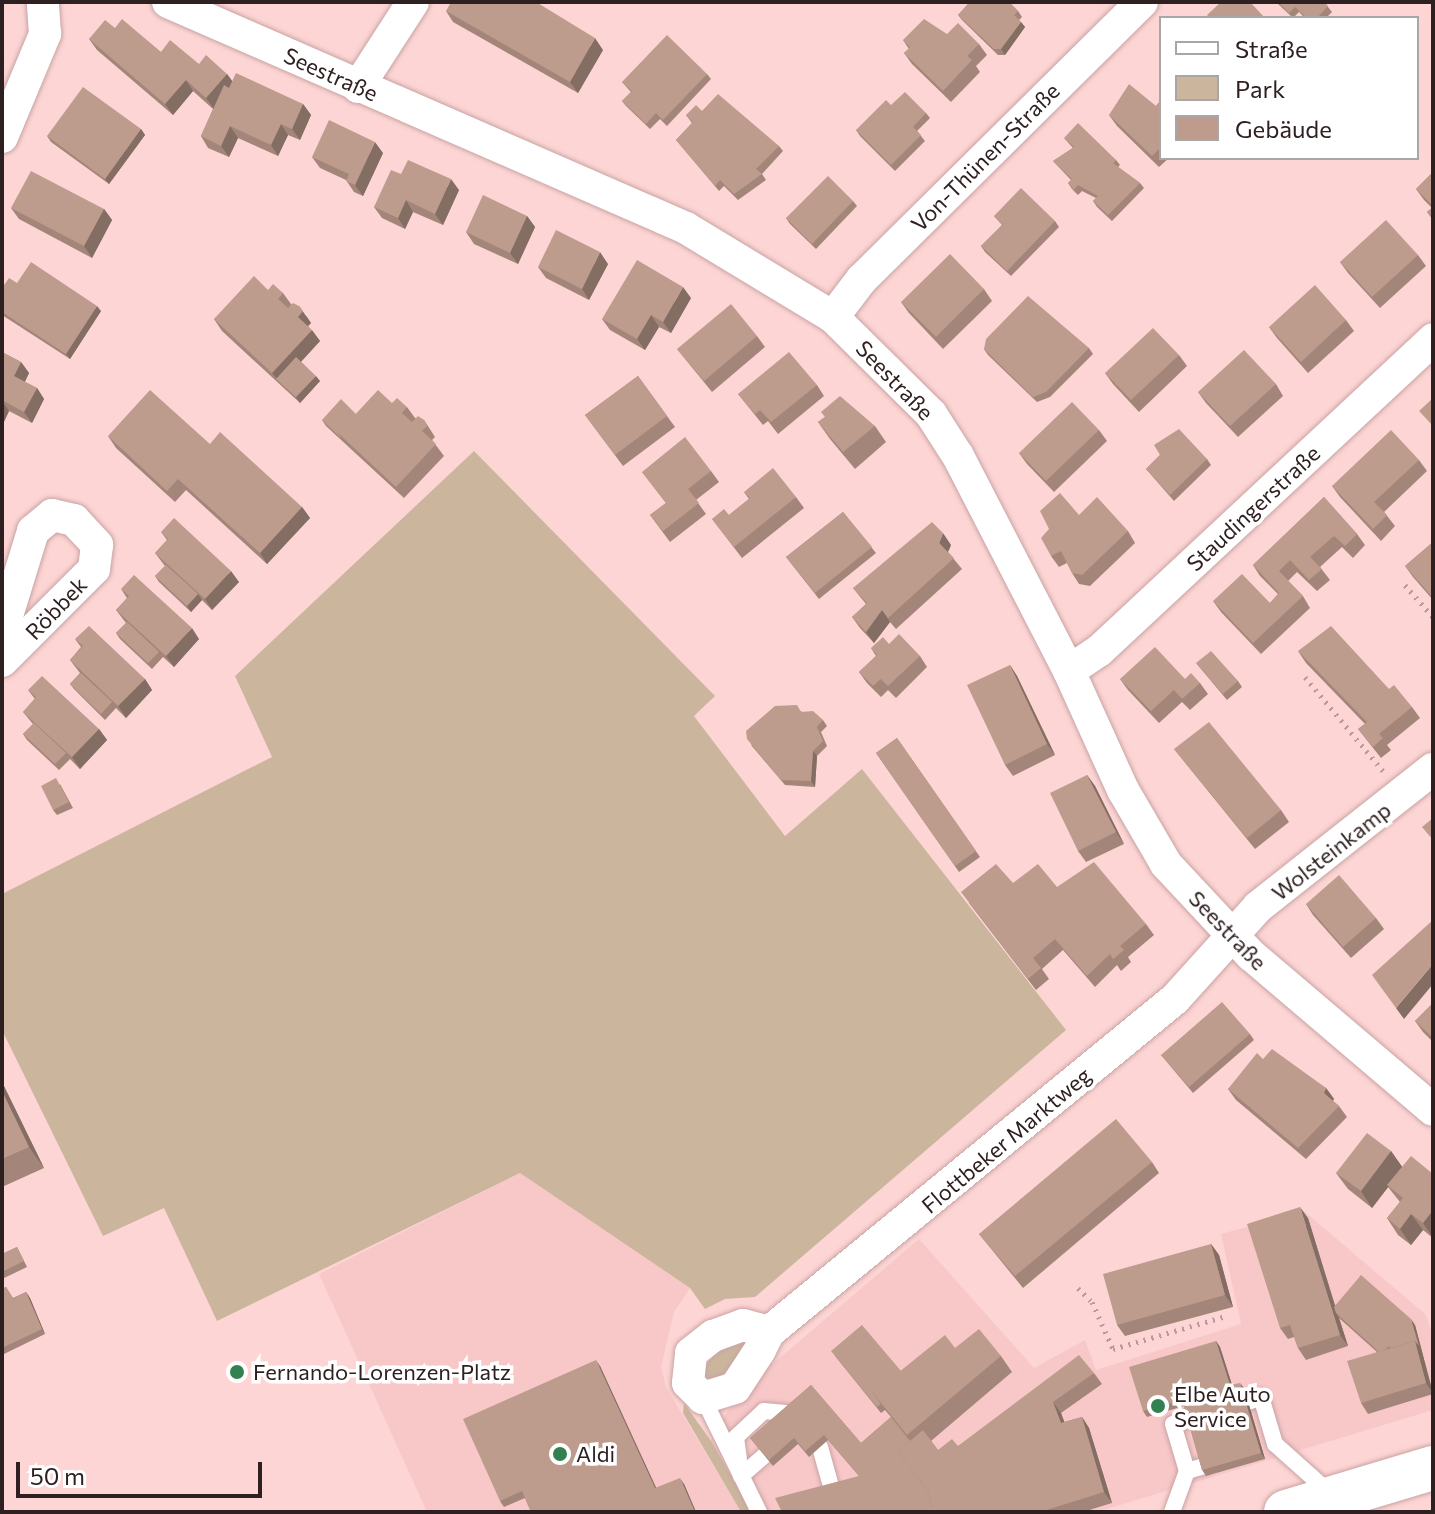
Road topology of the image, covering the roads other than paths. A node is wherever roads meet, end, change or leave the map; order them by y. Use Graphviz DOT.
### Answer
graph roads {
  1 [pos="43,2"];
  2 [pos="168,2"];
  3 [pos="413,2"];
  4 [pos="1142,2"];
  5 [pos="358,87"];
  6 [pos="2,137"];
  7 [pos="833,317"];
  8 [pos="1433,339"];
  9 [pos="2,632"];
  10 [pos="2,661"];
  11 [pos="1069,671"];
  12 [pos="1433,769"];
  13 [pos="1230,934"];
  14 [pos="1433,1110"];
  15 [pos="769,1332"];
  16 [pos="703,1398"];
  17 [pos="1248,1402"];
  18 [pos="789,1413"];
  19 [pos="1190,1419"];
  20 [pos="1197,1444"];
  21 [pos="820,1447"];
  22 [pos="1180,1450"];
  23 [pos="764,1456"];
  24 [pos="1204,1466"];
  25 [pos="1433,1468"];
  26 [pos="1187,1471"];
  27 [pos="741,1476"];
  28 [pos="832,1490"];
  29 [pos="1335,1497"];
  30 [pos="759,1512"];
  31 [pos="1172,1512"];
  32 [pos="1286,1512"];
  1 -- 6 [label="street"];
  2 -- 5 [label="street, Seestraße"];
  3 -- 5 [label="street"];
  4 -- 7 [label="street, Von-Thünen-Straße"];
  5 -- 7 [label="street, Seestraße"];
  7 -- 11 [label="street, Seestraße"];
  8 -- 11 [label="street, Staudingerstraße"];
  9 -- 10 [label="street, Röbbek"];
  11 -- 13 [label="street, Seestraße"];
  12 -- 13 [label="street, Wolsteinkamp"];
  13 -- 14 [label="street, Seestraße"];
  13 -- 15 [label="street, Flottbeker Marktweg"];
  15 -- 16 [label="street, Flottbeker Marktweg"];
  15 -- 16 [label="street"];
  16 -- 27 [label="lane"];
  17 -- 29 [label="lane"];
  18 -- 27 [label="lane"];
  19 -- 22 [label="lane"];
  20 -- 22 [label="lane"];
  21 -- 28 [label="lane"];
  22 -- 26 [label="lane"];
  23 -- 27 [label="lane"];
  24 -- 26 [label="lane"];
  25 -- 29 [label="main road"];
  26 -- 31 [label="lane"];
  27 -- 30 [label="lane"];
  29 -- 32 [label="main road"];
}
